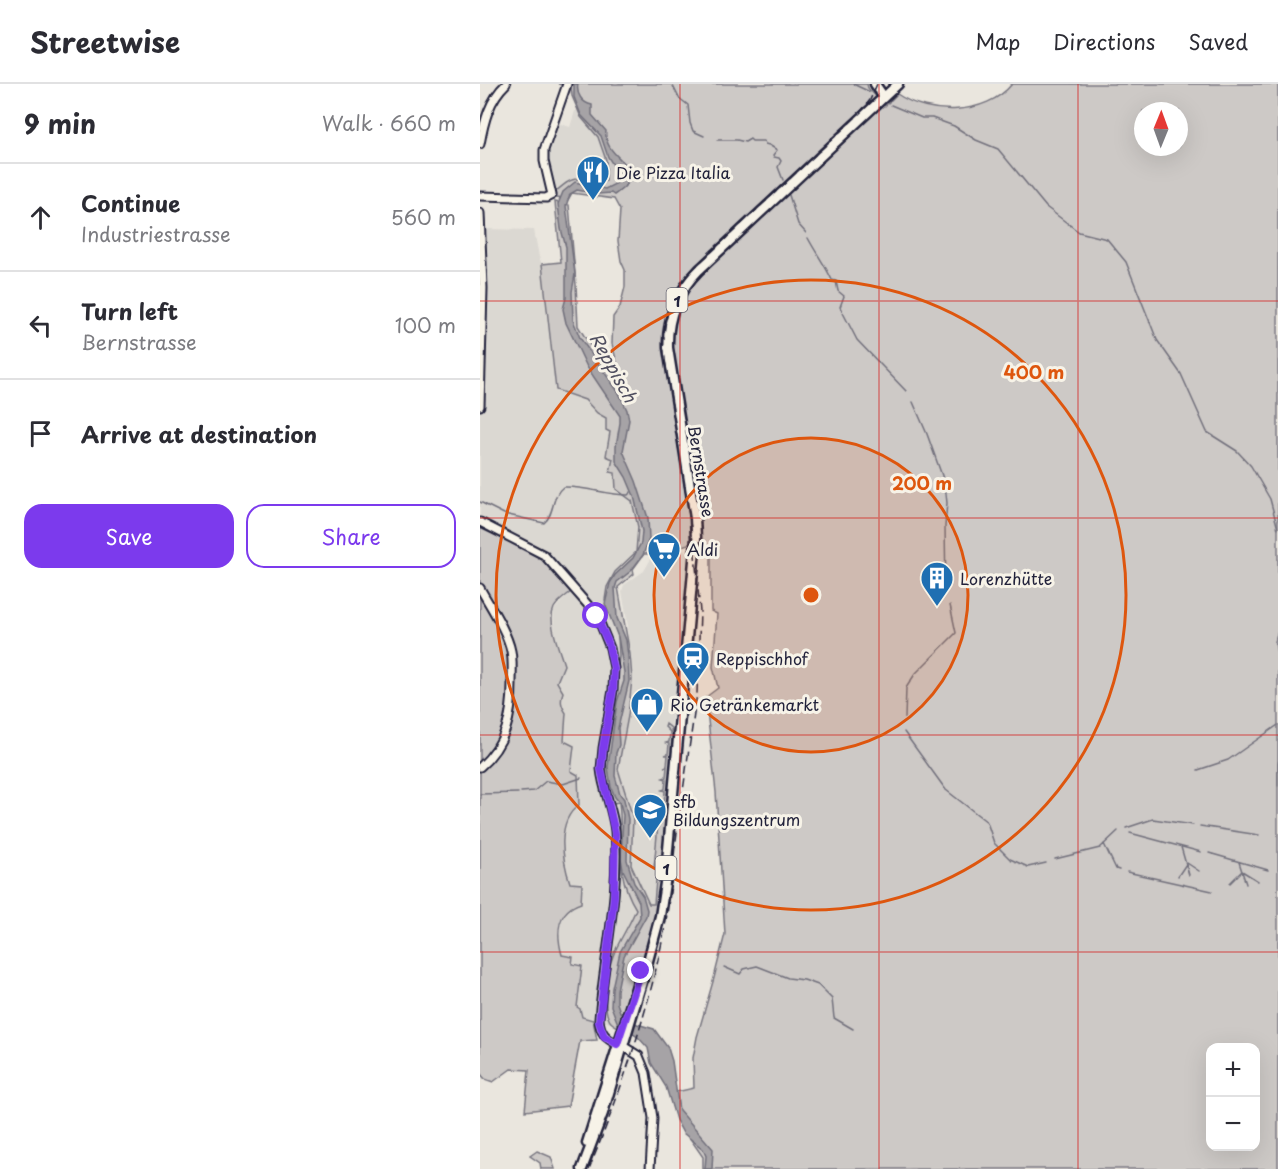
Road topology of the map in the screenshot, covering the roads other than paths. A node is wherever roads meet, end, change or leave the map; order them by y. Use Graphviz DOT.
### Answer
graph roads {
  1 [pos="506,84"];
  2 [pos="567,84"];
  3 [pos="875,84"];
  4 [pos="898,84"];
  5 [pos="884,97"];
  6 [pos="480,144"];
  7 [pos="480,195"];
  8 [pos="480,213"];
  9 [pos="480,406"];
  10 [pos="480,522"];
  11 [pos="480,588"];
  12 [pos="480,767"];
  13 [pos="620,1045"];
  14 [pos="583,1164"];
  15 [pos="650,1169"];
  1 -- 6 [label="street"];
  2 -- 7 [label="street"];
  3 -- 5 [label="main road"];
  4 -- 5 [label="main road, Bernstrasse / 1"];
  5 -- 13 [label="main road, Bernstrasse / 1"];
  8 -- 9 [label="street"];
  10 -- 13 [label="street"];
  11 -- 12 [label="street"];
  13 -- 14 [label="main road, Bernstrasse / 1"];
  13 -- 15 [label="street"];
}
